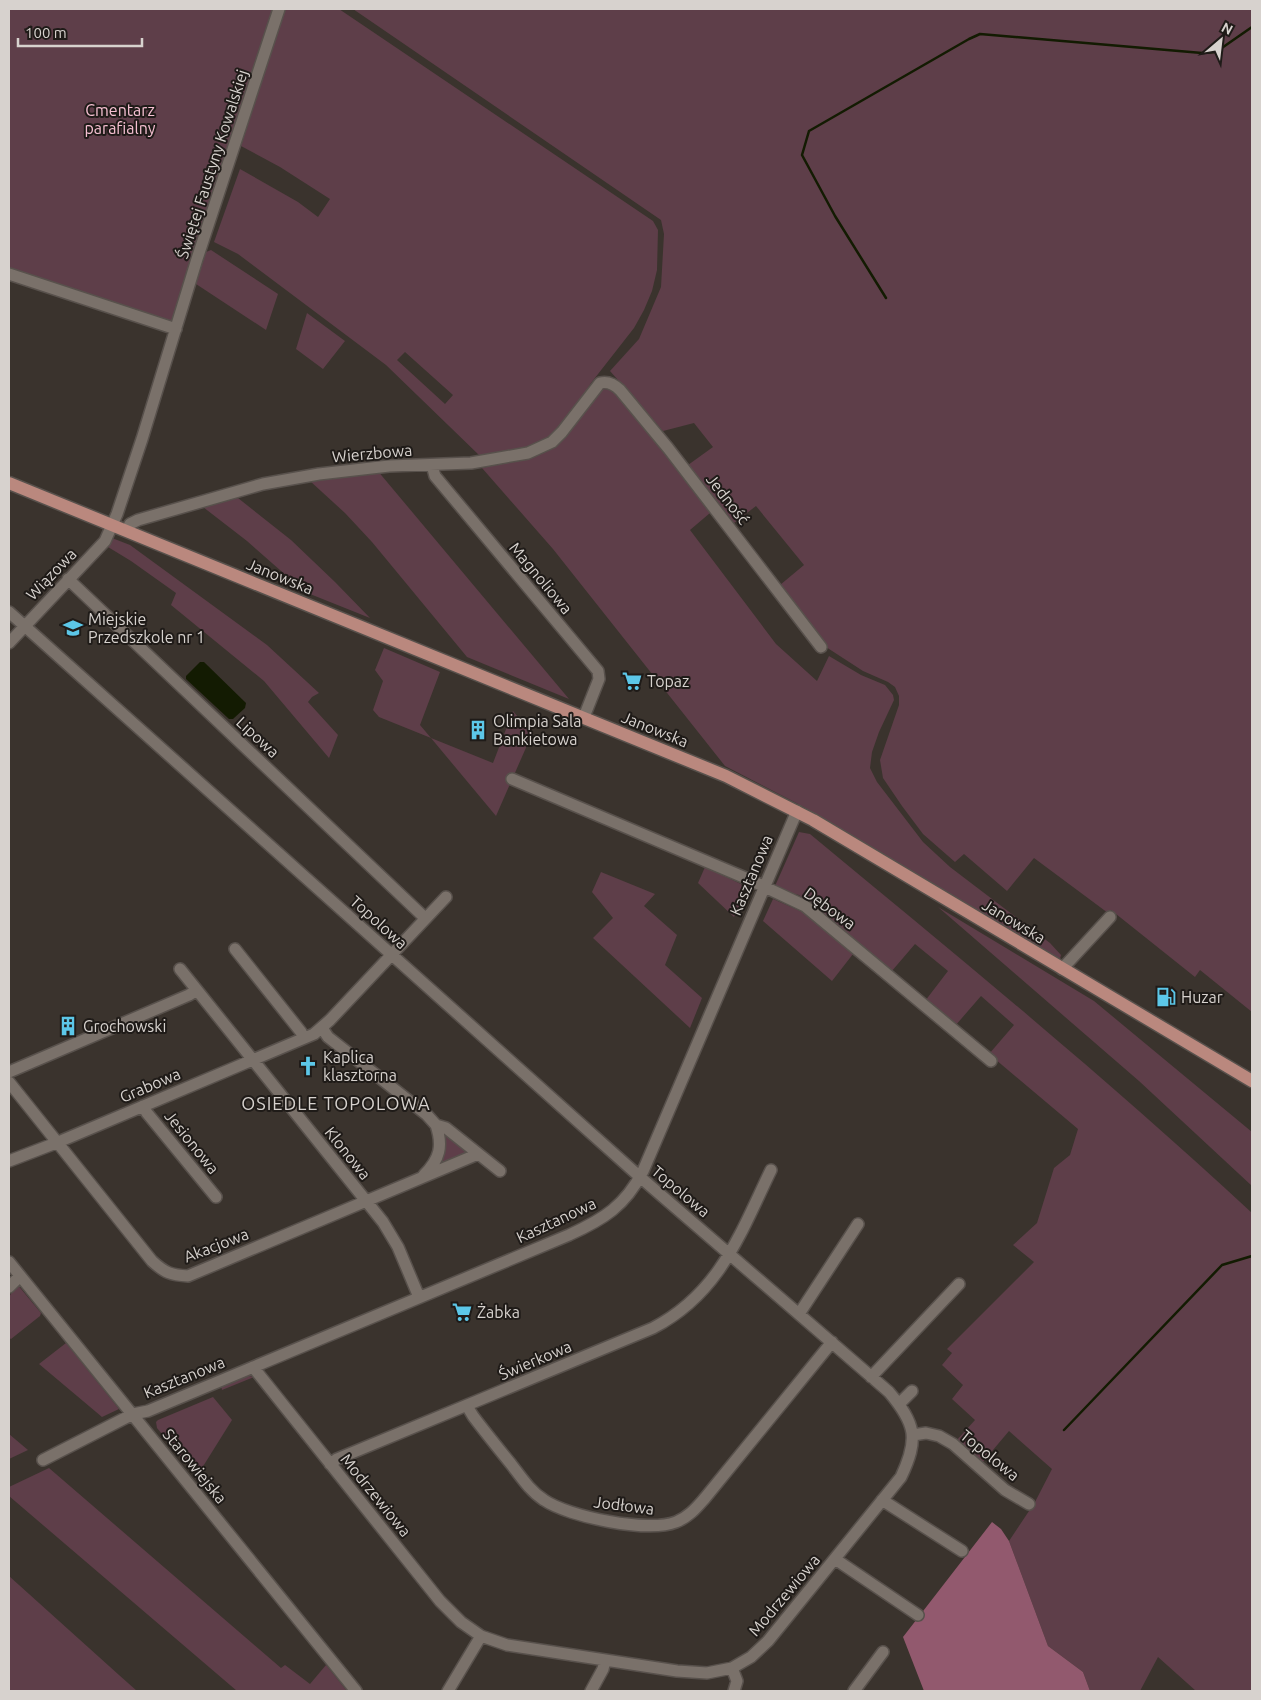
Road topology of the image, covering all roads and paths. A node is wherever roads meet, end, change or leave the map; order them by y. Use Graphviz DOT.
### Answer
graph roads {
  1 [pos="279,9"];
  2 [pos="9,274"];
  3 [pos="176,329"];
  4 [pos="600,383"];
  5 [pos="432,465"];
  6 [pos="9,484"];
  7 [pos="112,526"];
  8 [pos="126,531"];
  9 [pos="68,579"];
  10 [pos="9,612"];
  11 [pos="24,626"];
  12 [pos="9,642"];
  13 [pos="821,647"];
  14 [pos="584,717"];
  15 [pos="512,779"];
  16 [pos="797,812"];
  17 [pos="763,888"];
  18 [pos="446,897"];
  19 [pos="425,918"];
  20 [pos="1110,918"];
  21 [pos="236,949"];
  22 [pos="391,955"];
  23 [pos="180,969"];
  24 [pos="1062,969"];
  25 [pos="196,990"];
  26 [pos="322,1028"];
  27 [pos="304,1038"];
  28 [pos="253,1060"];
  29 [pos="990,1061"];
  30 [pos="9,1072"];
  31 [pos="1252,1081"];
  32 [pos="9,1082"];
  33 [pos="143,1106"];
  34 [pos="436,1125"];
  35 [pos="56,1142"];
  36 [pos="478,1154"];
  37 [pos="9,1161"];
  38 [pos="771,1170"];
  39 [pos="500,1171"];
  40 [pos="640,1177"];
  41 [pos="422,1178"];
  42 [pos="216,1197"];
  43 [pos="366,1201"];
  44 [pos="858,1224"];
  45 [pos="730,1254"];
  46 [pos="9,1262"];
  47 [pos="20,1276"];
  48 [pos="959,1284"];
  49 [pos="9,1287"];
  50 [pos="419,1297"];
  51 [pos="799,1314"];
  52 [pos="832,1342"];
  53 [pos="253,1367"];
  54 [pos="871,1377"];
  55 [pos="912,1390"];
  56 [pos="899,1404"];
  57 [pos="467,1406"];
  58 [pos="132,1414"];
  59 [pos="913,1435"];
  60 [pos="43,1460"];
  61 [pos="330,1464"];
  62 [pos="882,1500"];
  63 [pos="1029,1504"];
  64 [pos="962,1551"];
  65 [pos="835,1559"];
  66 [pos="918,1615"];
  67 [pos="481,1636"];
  68 [pos="883,1652"];
  69 [pos="605,1660"];
  70 [pos="732,1668"];
  71 [pos="356,1691"];
  72 [pos="448,1691"];
  73 [pos="591,1691"];
  74 [pos="734,1691"];
  75 [pos="854,1691"];
  1 -- 3 [label="street, Świętej Faustyny Kowalskiej"];
  2 -- 3 [label="street"];
  3 -- 7 [label="street, Świętej Faustyny Kowalskiej"];
  4 -- 5 [label="street, Wierzbowa"];
  4 -- 13 [label="street, Jedność"];
  5 -- 8 [label="street, Wierzbowa"];
  5 -- 14 [label="street, Magnoliowa"];
  6 -- 7 [label="main road, Janowska"];
  7 -- 8 [label="main road, Janowska"];
  7 -- 9 [label="street, Wiązowa"];
  8 -- 14 [label="main road, Janowska"];
  9 -- 11 [label="street, Wiązowa"];
  9 -- 19 [label="street, Lipowa"];
  10 -- 11 [label="street, Topolowa"];
  11 -- 12 [label="street, Wiązowa"];
  11 -- 22 [label="street, Topolowa"];
  14 -- 16 [label="main road, Janowska"];
  15 -- 17 [label="street, Dębowa"];
  16 -- 17 [label="street, Kasztanowa"];
  16 -- 24 [label="main road, Janowska"];
  17 -- 29 [label="street, Dębowa"];
  17 -- 40 [label="street, Kasztanowa"];
  18 -- 19 [label="street, Grabowa"];
  19 -- 22 [label="street, Grabowa"];
  20 -- 24 [label="street"];
  21 -- 27 [label="street"];
  22 -- 26 [label="street, Grabowa"];
  22 -- 40 [label="street, Topolowa"];
  23 -- 25 [label="street, Klonowa"];
  24 -- 31 [label="main road, Janowska"];
  25 -- 28 [label="street, Klonowa"];
  25 -- 30 [label="street"];
  26 -- 27 [label="street, Grabowa"];
  26 -- 34 [label="street"];
  27 -- 28 [label="street, Grabowa"];
  28 -- 33 [label="street, Grabowa"];
  28 -- 43 [label="street, Klonowa"];
  32 -- 35 [label="street, Akacjowa"];
  33 -- 35 [label="street, Grabowa"];
  33 -- 42 [label="street, Jesionowa"];
  34 -- 36 [label="street"];
  34 -- 41 [label="street"];
  35 -- 37 [label="street, Grabowa"];
  35 -- 43 [label="street, Akacjowa"];
  36 -- 39 [label="street"];
  36 -- 41 [label="street, Akacjowa"];
  38 -- 45 [label="street"];
  40 -- 45 [label="street, Topolowa"];
  40 -- 50 [label="street, Kasztanowa"];
  41 -- 43 [label="street, Akacjowa"];
  43 -- 50 [label="street, Klonowa"];
  44 -- 51 [label="street"];
  45 -- 51 [label="street, Topolowa"];
  45 -- 57 [label="street, Świerkowa"];
  46 -- 47 [label="street, Starowiejska"];
  47 -- 49 [label="street"];
  47 -- 58 [label="street, Starowiejska"];
  48 -- 54 [label="street"];
  50 -- 53 [label="street, Kasztanowa"];
  51 -- 52 [label="street, Topolowa"];
  52 -- 54 [label="street, Topolowa"];
  52 -- 57 [label="street, Jodłowa"];
  53 -- 58 [label="street, Kasztanowa"];
  53 -- 61 [label="street, Modrzewiowa"];
  54 -- 56 [label="street, Topolowa"];
  55 -- 56 [label="street"];
  56 -- 59 [label="street, Topolowa"];
  57 -- 61 [label="street, Świerkowa"];
  58 -- 60 [label="street, Kasztanowa"];
  58 -- 71 [label="street, Starowiejska"];
  59 -- 62 [label="street, Modrzewiowa"];
  59 -- 63 [label="street, Topolowa"];
  61 -- 67 [label="street, Modrzewiowa"];
  62 -- 64 [label="street"];
  62 -- 65 [label="street, Modrzewiowa"];
  65 -- 66 [label="street, Modrzewiowa"];
  65 -- 70 [label="street, Modrzewiowa"];
  67 -- 69 [label="street, Modrzewiowa"];
  67 -- 72 [label="street"];
  68 -- 75 [label="street"];
  69 -- 70 [label="street, Modrzewiowa"];
  69 -- 73 [label="street"];
  70 -- 74 [label="street"];
}
